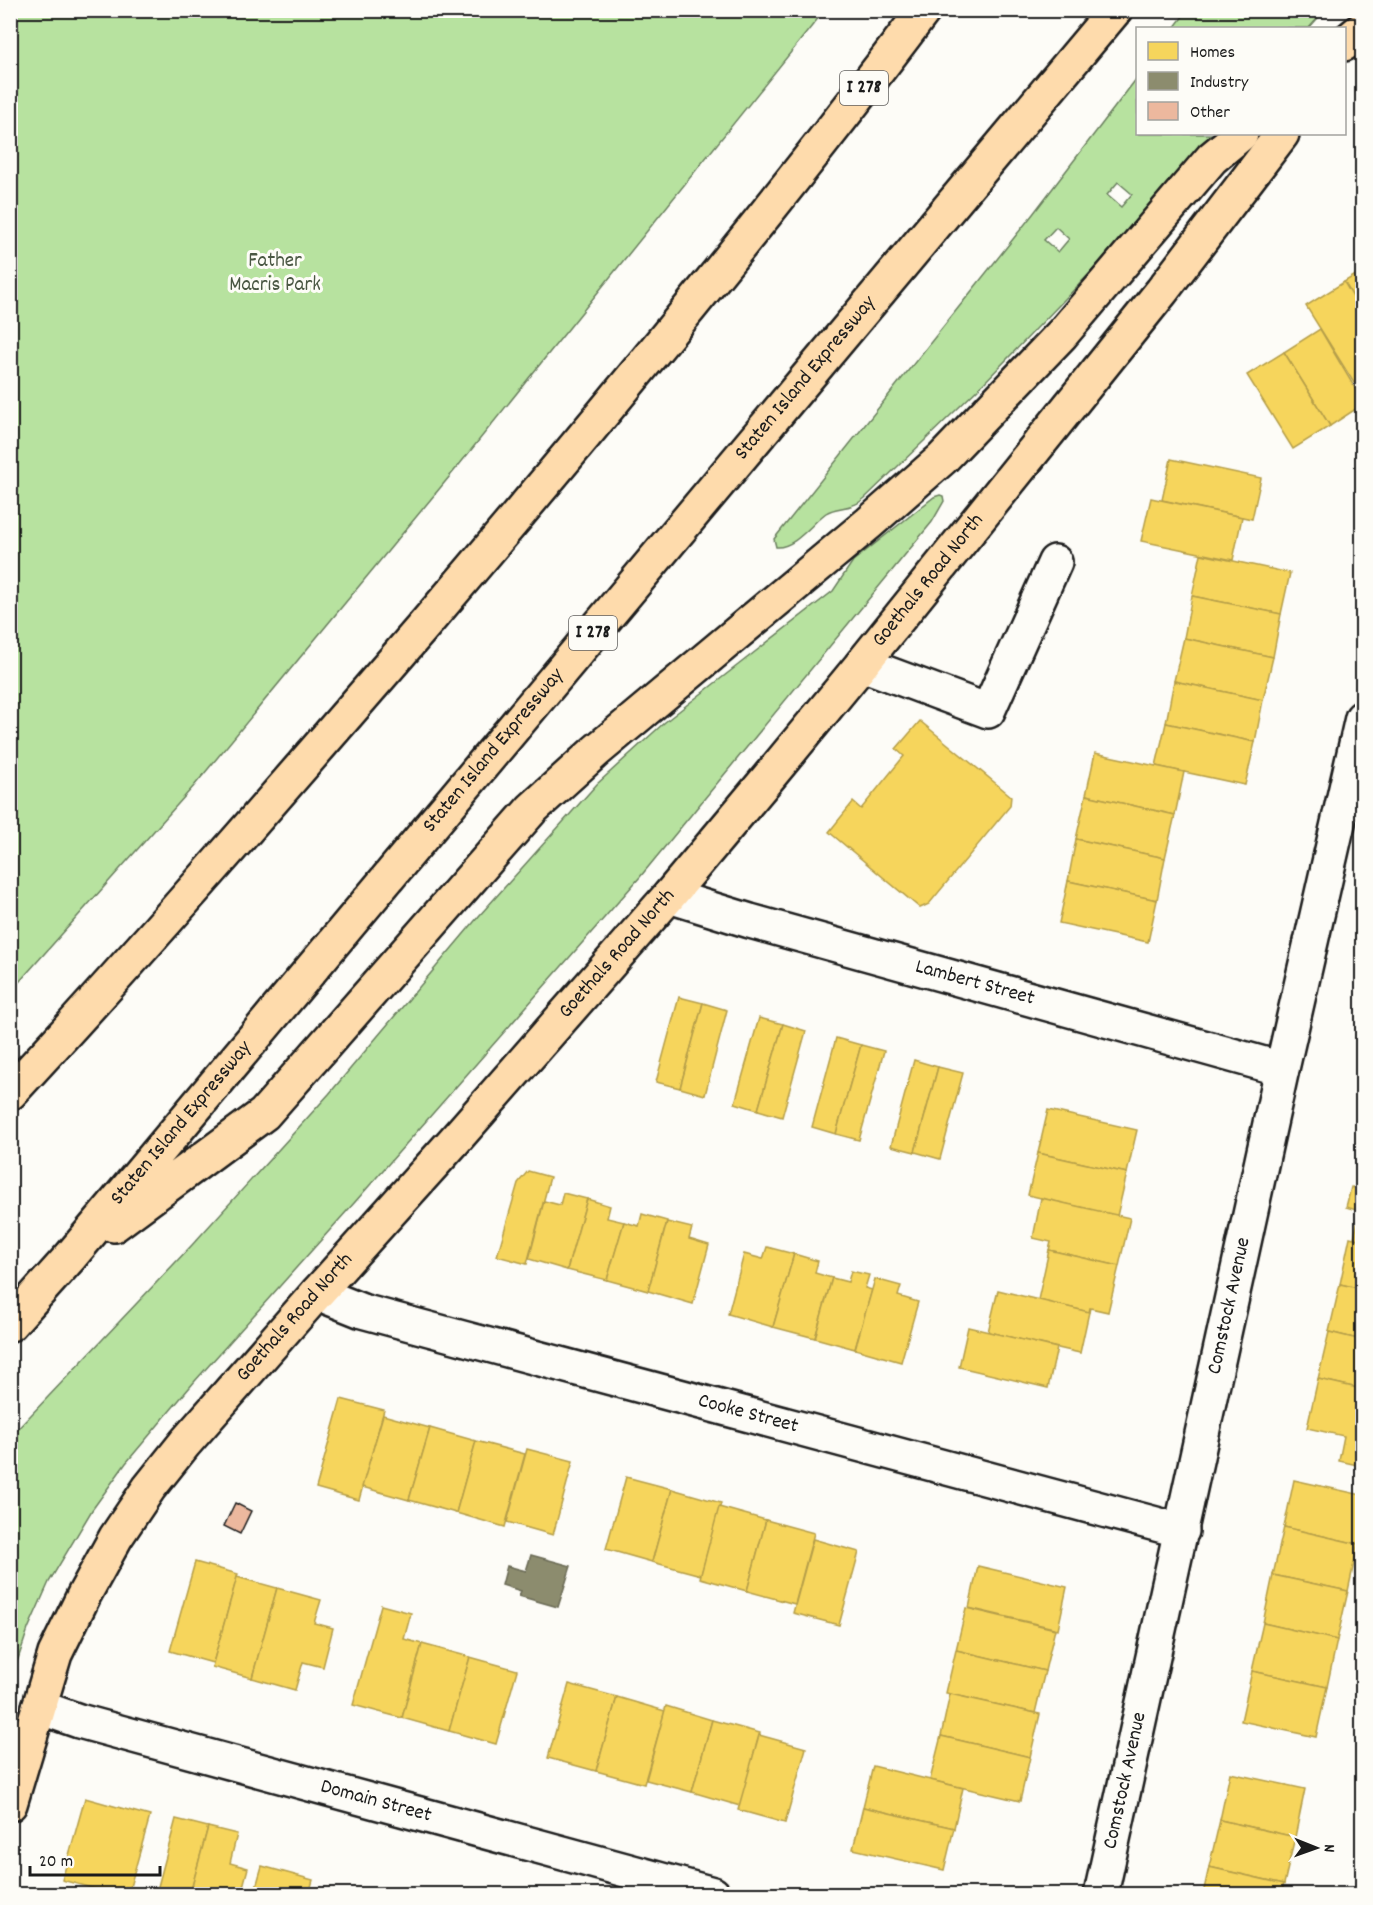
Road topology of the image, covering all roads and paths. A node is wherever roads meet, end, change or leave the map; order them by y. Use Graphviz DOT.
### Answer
graph roads {
  1 [pos="924,10"];
  2 [pos="1115,10"];
  3 [pos="1240,135"];
  4 [pos="1281,135"];
  5 [pos="1054,562"];
  6 [pos="862,664"];
  7 [pos="1362,718"];
  8 [pos="669,896"];
  9 [pos="1282,1068"];
  10 [pos="10,1093"];
  11 [pos="71,1256"];
  12 [pos="317,1293"];
  13 [pos="10,1324"];
  14 [pos="1182,1531"];
  15 [pos="39,1707"];
  16 [pos="10,1804"];
  17 [pos="713,1894"];
  18 [pos="1101,1894"];
  1 -- 10 [label="main road, I 278"];
  2 -- 11 [label="main road, Staten Island Expressway / I 278"];
  3 -- 11 [label="main road"];
  4 -- 6 [label="main road, Goethals Road North"];
  5 -- 6 [label="street"];
  6 -- 8 [label="main road, Goethals Road North"];
  7 -- 9 [label="street, Comstock Avenue"];
  8 -- 9 [label="street, Lambert Street"];
  8 -- 12 [label="main road, Goethals Road North"];
  9 -- 14 [label="street, Comstock Avenue"];
  11 -- 13 [label="main road, Staten Island Expressway / I 278"];
  12 -- 14 [label="street, Cooke Street"];
  12 -- 15 [label="main road, Goethals Road North"];
  14 -- 18 [label="street, Comstock Avenue"];
  15 -- 16 [label="main road, Goethals Road North"];
  15 -- 17 [label="street, Domain Street"];
}
